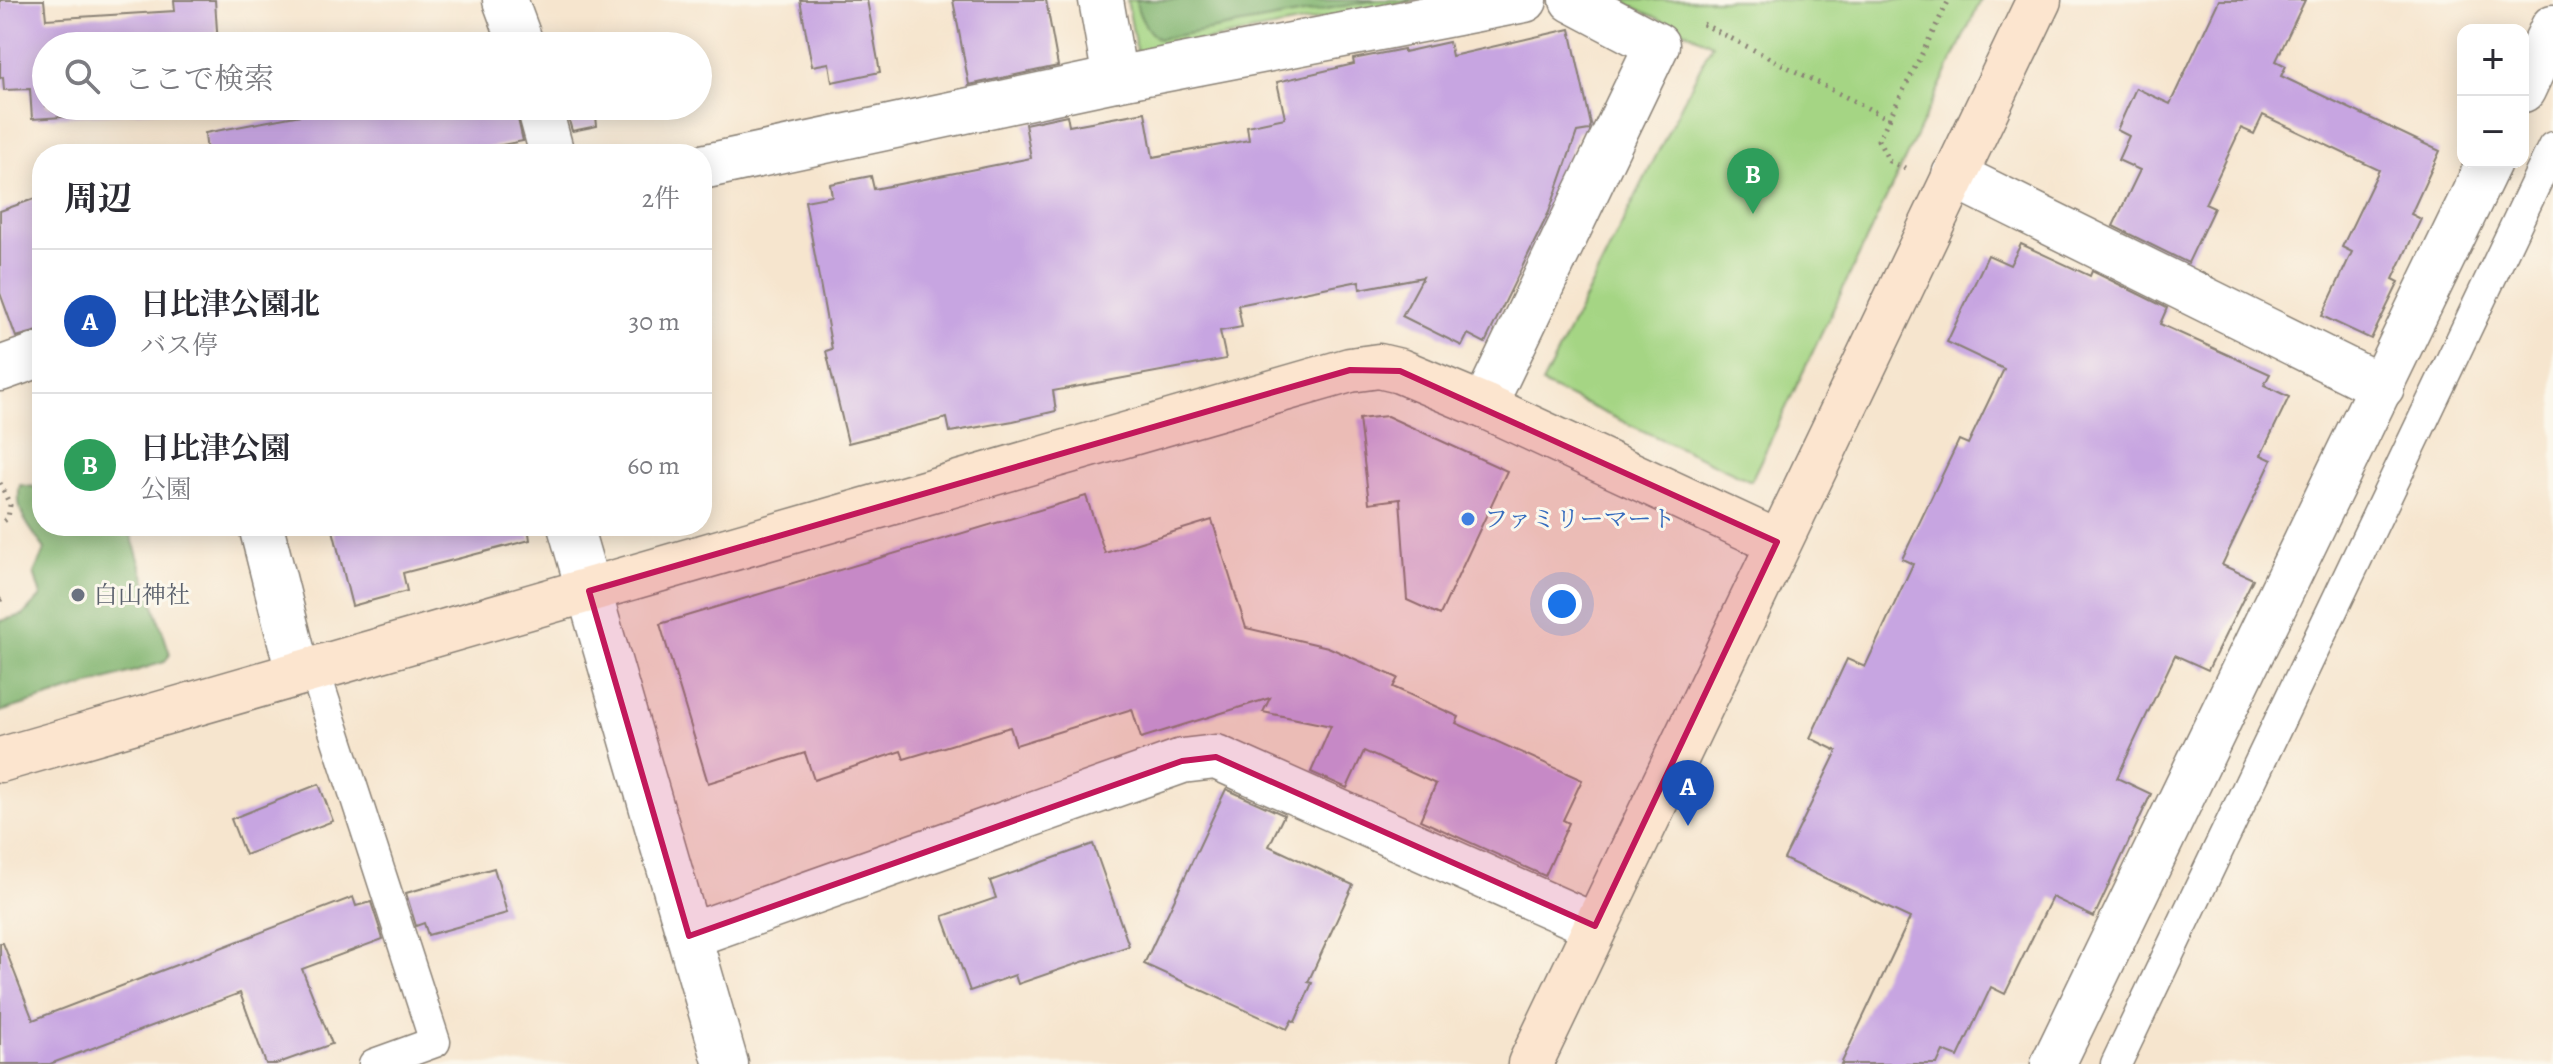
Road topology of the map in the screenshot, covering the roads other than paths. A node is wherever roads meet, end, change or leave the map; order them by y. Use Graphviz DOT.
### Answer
graph roads {
  1 [pos="505,0"];
  2 [pos="1101,0"];
  3 [pos="1525,0"];
  4 [pos="1572,0"];
  5 [pos="2039,0"];
  6 [pos="2553,27"];
  7 [pos="517,32"];
  8 [pos="2529,77"];
  9 [pos="1115,79"];
  10 [pos="543,120"];
  11 [pos="549,144"];
  12 [pos="2553,147"];
  13 [pos="712,165"];
  14 [pos="2486,168"];
  15 [pos="1954,175"];
  16 [pos="32,358"];
  17 [pos="0,369"];
  18 [pos="2382,387"];
  19 [pos="1484,406"];
  20 [pos="264,536"];
  21 [pos="573,536"];
  22 [pos="1777,542"];
  23 [pos="589,591"];
  24 [pos="306,671"];
  25 [pos="0,760"];
  26 [pos="1595,926"];
  27 [pos="689,936"];
  28 [pos="374,1064"];
  29 [pos="726,1064"];
  30 [pos="1530,1064"];
  31 [pos="2053,1064"];
  32 [pos="2116,1064"];
  1 -- 7 [label="street"];
  2 -- 9 [label="street"];
  3 -- 9 [label="street"];
  4 -- 19 [label="street"];
  5 -- 15 [label="street"];
  6 -- 8 [label="street"];
  9 -- 13 [label="street"];
  10 -- 11 [label="street"];
  12 -- 32 [label="lane"];
  14 -- 18 [label="street"];
  15 -- 18 [label="street"];
  15 -- 22 [label="street"];
  16 -- 17 [label="street"];
  18 -- 31 [label="street"];
  19 -- 22 [label="street"];
  19 -- 23 [label="street"];
  20 -- 24 [label="street"];
  21 -- 23 [label="street"];
  22 -- 26 [label="street"];
  23 -- 24 [label="street"];
  23 -- 27 [label="street"];
  24 -- 25 [label="street"];
  24 -- 28 [label="lane"];
  26 -- 27 [label="street"];
  26 -- 30 [label="street"];
  27 -- 29 [label="street"];
}
